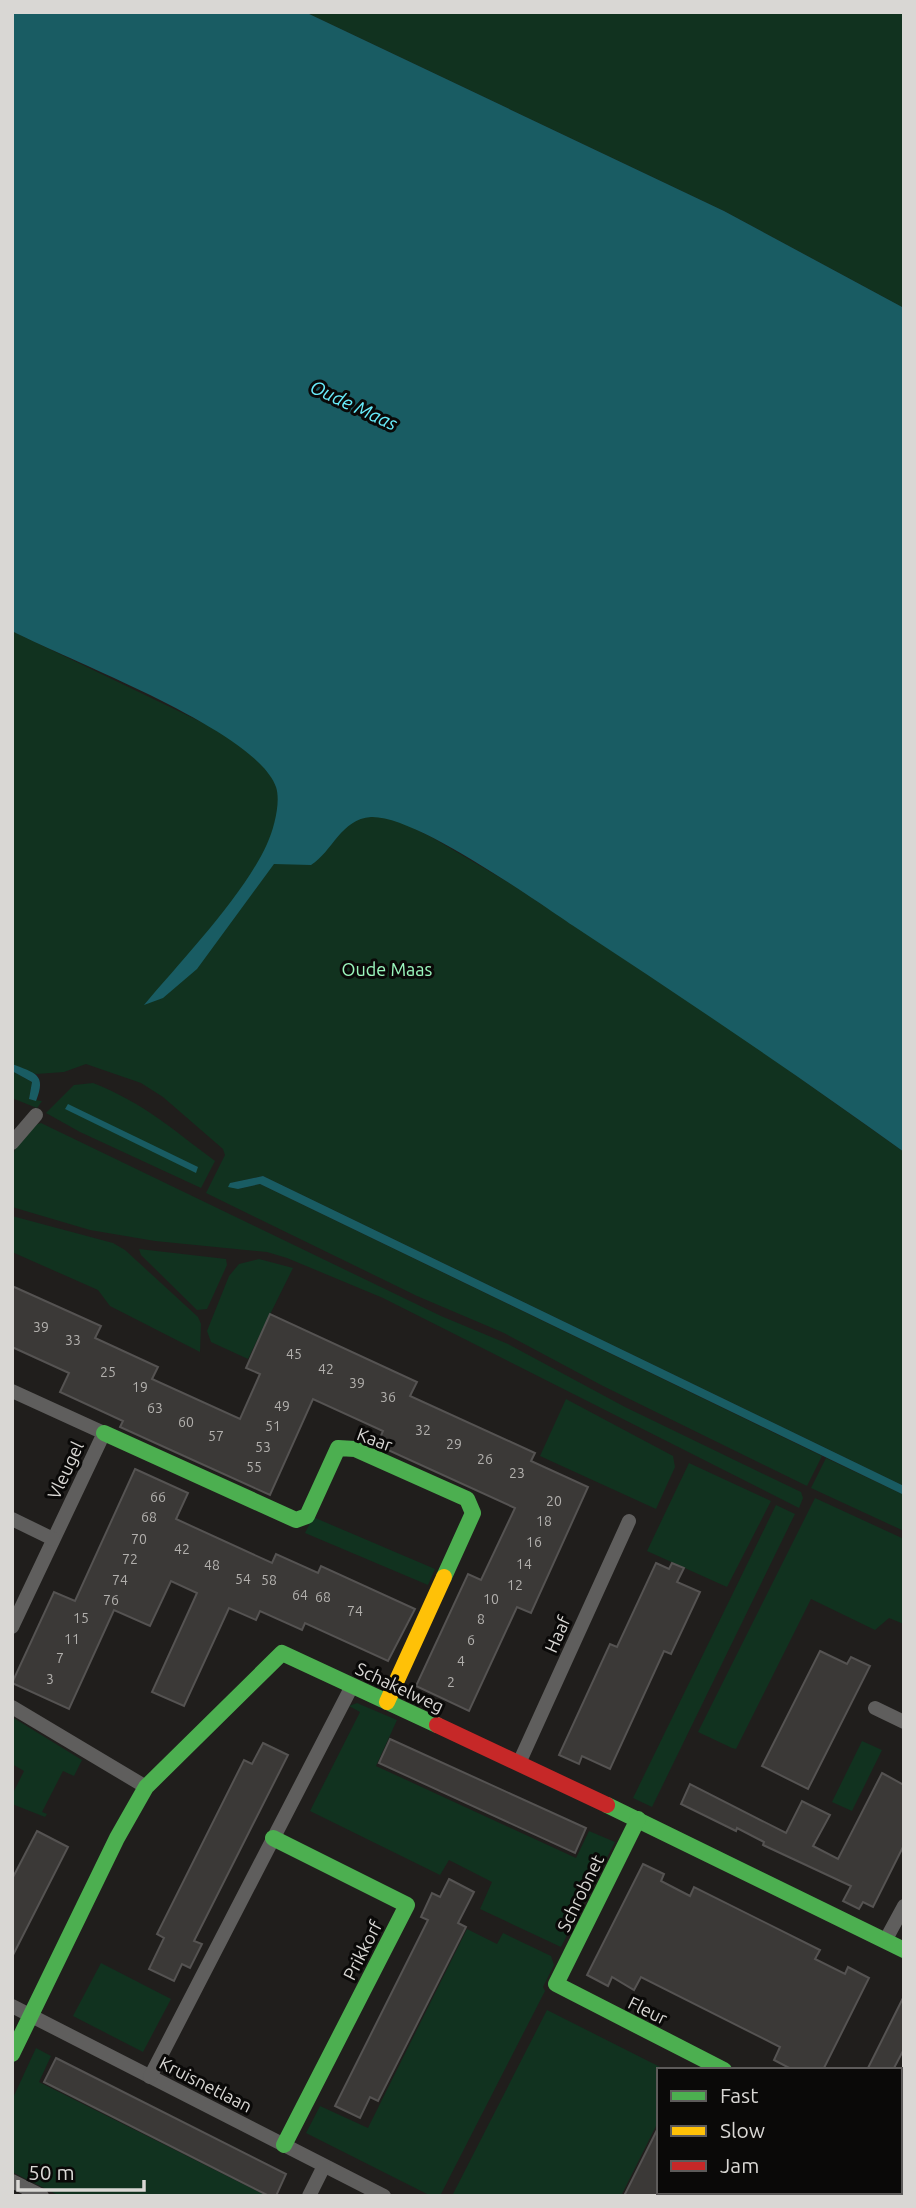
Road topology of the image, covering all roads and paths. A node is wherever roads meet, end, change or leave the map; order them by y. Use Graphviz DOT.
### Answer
graph roads {
  1 [pos="36,1115"];
  2 [pos="12,1143"];
  3 [pos="12,1391"];
  4 [pos="104,1433"];
  5 [pos="12,1519"];
  6 [pos="629,1521"];
  7 [pos="53,1539"];
  8 [pos="12,1627"];
  9 [pos="352,1686"];
  10 [pos="387,1702"];
  11 [pos="12,1707"];
  12 [pos="875,1707"];
  13 [pos="904,1722"];
  14 [pos="519,1763"];
  15 [pos="146,1787"];
  16 [pos="638,1819"];
  17 [pos="273,1838"];
  18 [pos="904,1906"];
  19 [pos="885,1941"];
  20 [pos="904,1950"];
  21 [pos="556,1984"];
  22 [pos="12,2006"];
  23 [pos="32,2016"];
  24 [pos="12,2054"];
  25 [pos="720,2068"];
  26 [pos="150,2077"];
  27 [pos="284,2146"];
  28 [pos="324,2166"];
  29 [pos="12,2181"];
  30 [pos="42,2196"];
  31 [pos="309,2196"];
  32 [pos="384,2196"];
  1 -- 2 [label="street"];
  3 -- 4 [label="street, Vleugel"];
  4 -- 7 [label="street, Vleugel"];
  4 -- 10 [label="street, Kaar"];
  5 -- 7 [label="street"];
  6 -- 14 [label="street, Haaf"];
  7 -- 8 [label="street, Vleugel"];
  9 -- 10 [label="street, Schakelweg"];
  9 -- 15 [label="street, Schakelweg"];
  9 -- 17 [label="street"];
  10 -- 14 [label="street, Schakelweg"];
  11 -- 15 [label="street"];
  12 -- 13 [label="street"];
  14 -- 16 [label="street, Schakelweg"];
  15 -- 23 [label="street, Schakelweg"];
  16 -- 19 [label="street, Schakelweg"];
  16 -- 21 [label="street, Schrobnet"];
  17 -- 26 [label="street"];
  17 -- 27 [label="street, Prikkorf"];
  18 -- 19 [label="street"];
  19 -- 20 [label="street, Schakelweg"];
  21 -- 25 [label="street, Fleur"];
  22 -- 23 [label="street, Kruisnetlaan"];
  23 -- 24 [label="street, Schakelweg"];
  23 -- 26 [label="street, Kruisnetlaan"];
  26 -- 27 [label="street, Kruisnetlaan"];
  27 -- 28 [label="street, Kruisnetlaan"];
  28 -- 31 [label="street"];
  28 -- 32 [label="street, Kruisnetlaan"];
  29 -- 30 [label="street"];
}
